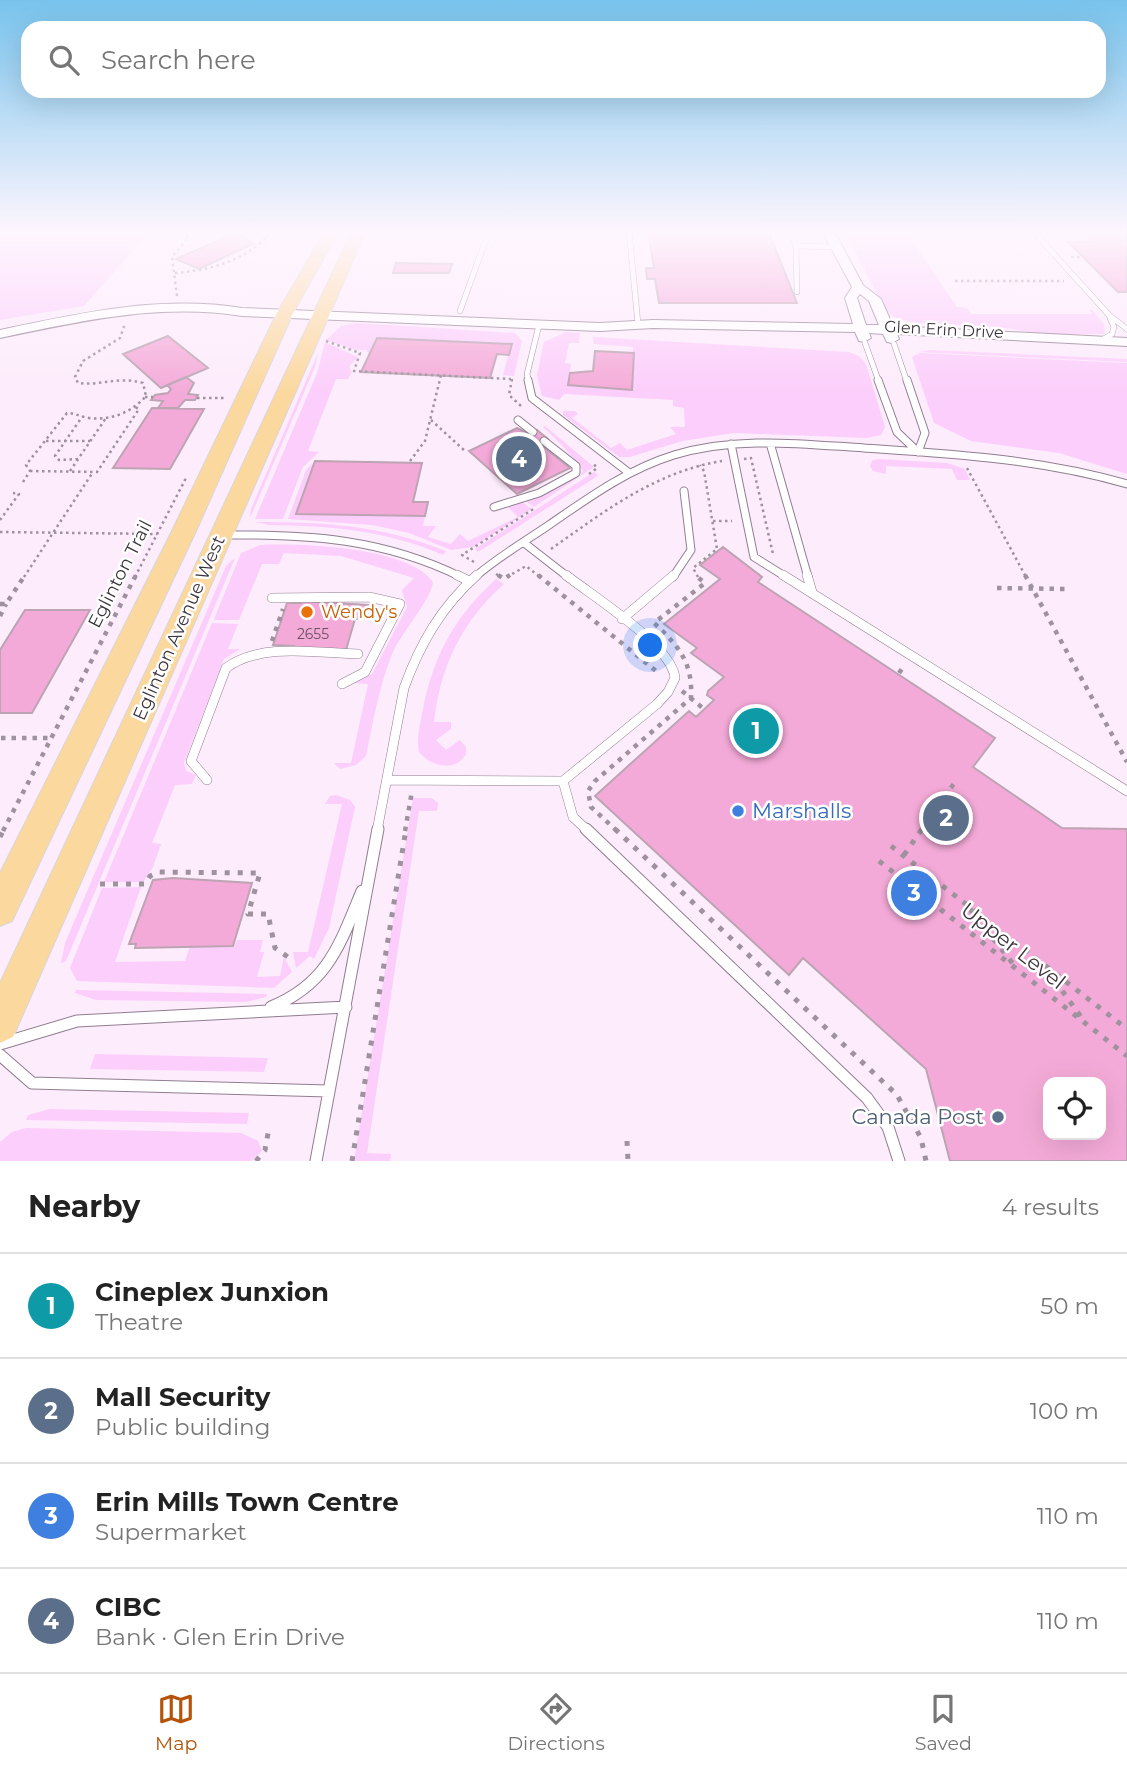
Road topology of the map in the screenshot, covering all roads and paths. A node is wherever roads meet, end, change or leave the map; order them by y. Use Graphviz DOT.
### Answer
graph roads {
  1 [pos="176,285"];
  2 [pos="301,285"];
  3 [pos="336,285"];
  4 [pos="466,285"];
  5 [pos="634,285"];
  6 [pos="795,285"];
  7 [pos="1082,285"];
  8 [pos="858,287"];
  9 [pos="797,292"];
  10 [pos="177,297"];
  11 [pos="288,308"];
  12 [pos="325,310"];
  13 [pos="460,311"];
  14 [pos="1109,315"];
  15 [pos="125,324"];
  16 [pos="638,324"];
  17 [pos="539,325"];
  18 [pos="1127,329"];
  19 [pos="0,334"];
  20 [pos="863,336"];
  21 [pos="892,337"];
  22 [pos="324,340"];
  23 [pos="1102,340"];
  24 [pos="1127,342"];
  25 [pos="1127,354"];
  26 [pos="441,375"];
  27 [pos="145,397"];
  28 [pos="153,397"];
  29 [pos="197,398"];
  30 [pos="135,407"];
  31 [pos="523,407"];
  32 [pos="225,409"];
  33 [pos="82,417"];
  34 [pos="106,418"];
  35 [pos="430,420"];
  36 [pos="518,420"];
  37 [pos="533,432"];
  38 [pos="45,441"];
  39 [pos="65,441"];
  40 [pos="544,441"];
  41 [pos="90,442"];
  42 [pos="770,443"];
  43 [pos="731,444"];
  44 [pos="466,452"];
  45 [pos="918,452"];
  46 [pos="584,456"];
  47 [pos="78,459"];
  48 [pos="410,461"];
  49 [pos="700,465"];
  50 [pos="966,466"];
  51 [pos="30,471"];
  52 [pos="70,472"];
  53 [pos="93,472"];
  54 [pos="628,472"];
  55 [pos="186,477"];
  56 [pos="583,478"];
  57 [pos="23,482"];
  58 [pos="1127,484"];
  59 [pos="684,491"];
  60 [pos="13,493"];
  61 [pos="544,503"];
  62 [pos="494,508"];
  63 [pos="0,520"];
  64 [pos="712,521"];
  65 [pos="732,521"];
  66 [pos="0,532"];
  67 [pos="54,533"];
  68 [pos="157,534"];
  69 [pos="221,536"];
  70 [pos="523,541"];
  71 [pos="485,568"];
  72 [pos="468,581"];
  73 [pos="998,588"];
  74 [pos="1034,589"];
  75 [pos="1065,589"];
  76 [pos="812,592"];
  77 [pos="272,598"];
  78 [pos="286,602"];
  79 [pos="0,604"];
  80 [pos="6,604"];
  81 [pos="0,617"];
  82 [pos="622,619"];
  83 [pos="280,647"];
  84 [pos="358,654"];
  85 [pos="904,666"];
  86 [pos="899,673"];
  87 [pos="342,684"];
  88 [pos="674,684"];
  89 [pos="691,698"];
  90 [pos="704,709"];
  91 [pos="1,738"];
  92 [pos="51,738"];
  93 [pos="1127,762"];
  94 [pos="414,778"];
  95 [pos="207,780"];
  96 [pos="387,780"];
  97 [pos="563,781"];
  98 [pos="955,782"];
  99 [pos="1127,791"];
  100 [pos="0,837"];
  101 [pos="891,846"];
  102 [pos="904,855"];
  103 [pos="879,861"];
  104 [pos="368,879"];
  105 [pos="100,884"];
  106 [pos="963,901"];
  107 [pos="0,909"];
  108 [pos="288,957"];
  109 [pos="1043,964"];
  110 [pos="1019,971"];
  111 [pos="346,1007"];
  112 [pos="257,1012"];
  113 [pos="0,1024"];
  114 [pos="1087,1025"];
  115 [pos="1127,1028"];
  116 [pos="0,1044"];
  117 [pos="0,1055"];
  118 [pos="1127,1056"];
  119 [pos="329,1091"];
  120 [pos="268,1128"];
  121 [pos="627,1141"];
  122 [pos="256,1161"];
  123 [pos="316,1161"];
  124 [pos="352,1161"];
  125 [pos="628,1161"];
  126 [pos="899,1161"];
  127 [pos="926,1161"];
  1 -- 10 [label="path"];
  2 -- 11 [label="main road, Eglinton Avenue West"];
  3 -- 12 [label="main road, Eglinton Avenue West"];
  4 -- 13 [label="lane"];
  5 -- 16 [label="lane"];
  6 -- 9 [label="lane"];
  7 -- 14 [label="lane"];
  8 -- 20 [label="street"];
  8 -- 21 [label="street"];
  11 -- 12 [label="street, Glen Erin Drive"];
  11 -- 19 [label="street, Glen Erin Drive"];
  11 -- 107 [label="main road, Eglinton Avenue West"];
  12 -- 13 [label="street, Glen Erin Drive"];
  12 -- 17 [label="street, Glen Erin Drive"];
  12 -- 69 [label="main road, Eglinton Avenue West"];
  13 -- 16 [label="street, Glen Erin Drive"];
  14 -- 18 [label="lane"];
  14 -- 23 [label="lane"];
  15 -- 27 [label="path"];
  16 -- 17 [label="street, Glen Erin Drive"];
  16 -- 20 [label="street, Glen Erin Drive"];
  17 -- 54 [label="lane"];
  20 -- 21 [label="street, Glen Erin Drive"];
  20 -- 45 [label="lane"];
  21 -- 23 [label="street, Glen Erin Drive"];
  21 -- 25 [label="street, Glen Erin Drive"];
  21 -- 45 [label="lane"];
  22 -- 26 [label="path"];
  23 -- 24 [label="street, Glen Erin Drive"];
  26 -- 31 [label="path"];
  26 -- 35 [label="path"];
  27 -- 28 [label="path"];
  27 -- 30 [label="path"];
  29 -- 32 [label="path"];
  30 -- 34 [label="path"];
  30 -- 53 [label="path"];
  33 -- 34 [label="path"];
  33 -- 38 [label="path"];
  33 -- 39 [label="path"];
  34 -- 41 [label="path"];
  35 -- 44 [label="path"];
  35 -- 48 [label="path"];
  36 -- 37 [label="lane"];
  38 -- 39 [label="path"];
  38 -- 51 [label="path"];
  39 -- 41 [label="path"];
  39 -- 47 [label="path"];
  40 -- 62 [label="lane"];
  41 -- 47 [label="path"];
  42 -- 43 [label="lane"];
  42 -- 45 [label="lane"];
  42 -- 76 [label="lane"];
  43 -- 54 [label="lane"];
  43 -- 76 [label="lane"];
  45 -- 58 [label="lane"];
  46 -- 56 [label="path"];
  47 -- 52 [label="path"];
  49 -- 64 [label="path"];
  50 -- 74 [label="path"];
  51 -- 52 [label="path"];
  51 -- 57 [label="path"];
  52 -- 53 [label="path"];
  53 -- 67 [label="path"];
  54 -- 70 [label="lane"];
  55 -- 68 [label="path, Eglinton Trail"];
  59 -- 82 [label="lane"];
  60 -- 63 [label="path"];
  61 -- 71 [label="path"];
  64 -- 65 [label="path"];
  64 -- 89 [label="path"];
  66 -- 67 [label="path"];
  67 -- 68 [label="path"];
  67 -- 80 [label="path"];
  68 -- 92 [label="path, Eglinton Trail"];
  69 -- 72 [label="lane"];
  69 -- 113 [label="main road, Eglinton Avenue West"];
  70 -- 71 [label="lane"];
  70 -- 82 [label="lane"];
  71 -- 72 [label="lane"];
  71 -- 88 [label="path"];
  72 -- 96 [label="lane"];
  73 -- 74 [label="path"];
  74 -- 75 [label="path"];
  74 -- 93 [label="path"];
  76 -- 99 [label="lane"];
  77 -- 87 [label="lane"];
  78 -- 83 [label="path"];
  79 -- 80 [label="path"];
  80 -- 81 [label="path"];
  82 -- 88 [label="lane"];
  84 -- 95 [label="lane"];
  85 -- 86 [label="path"];
  88 -- 89 [label="path"];
  88 -- 97 [label="lane"];
  89 -- 90 [label="path"];
  89 -- 127 [label="path"];
  91 -- 92 [label="path"];
  92 -- 100 [label="path, Eglinton Trail"];
  94 -- 96 [label="lane"];
  94 -- 97 [label="lane"];
  94 -- 124 [label="path"];
  96 -- 104 [label="lane"];
  97 -- 126 [label="lane"];
  98 -- 102 [label="path"];
  101 -- 102 [label="path"];
  102 -- 106 [label="path"];
  103 -- 110 [label="path, Upper Level"];
  104 -- 111 [label="lane"];
  104 -- 112 [label="lane"];
  105 -- 108 [label="path"];
  106 -- 109 [label="path"];
  106 -- 110 [label="path"];
  109 -- 114 [label="path"];
  109 -- 115 [label="path"];
  110 -- 114 [label="path, Upper Level"];
  111 -- 112 [label="lane"];
  111 -- 119 [label="lane"];
  112 -- 116 [label="lane"];
  114 -- 118 [label="path, Upper Level"];
  117 -- 119 [label="lane"];
  119 -- 123 [label="lane"];
  120 -- 122 [label="path"];
  121 -- 125 [label="path"];
}
